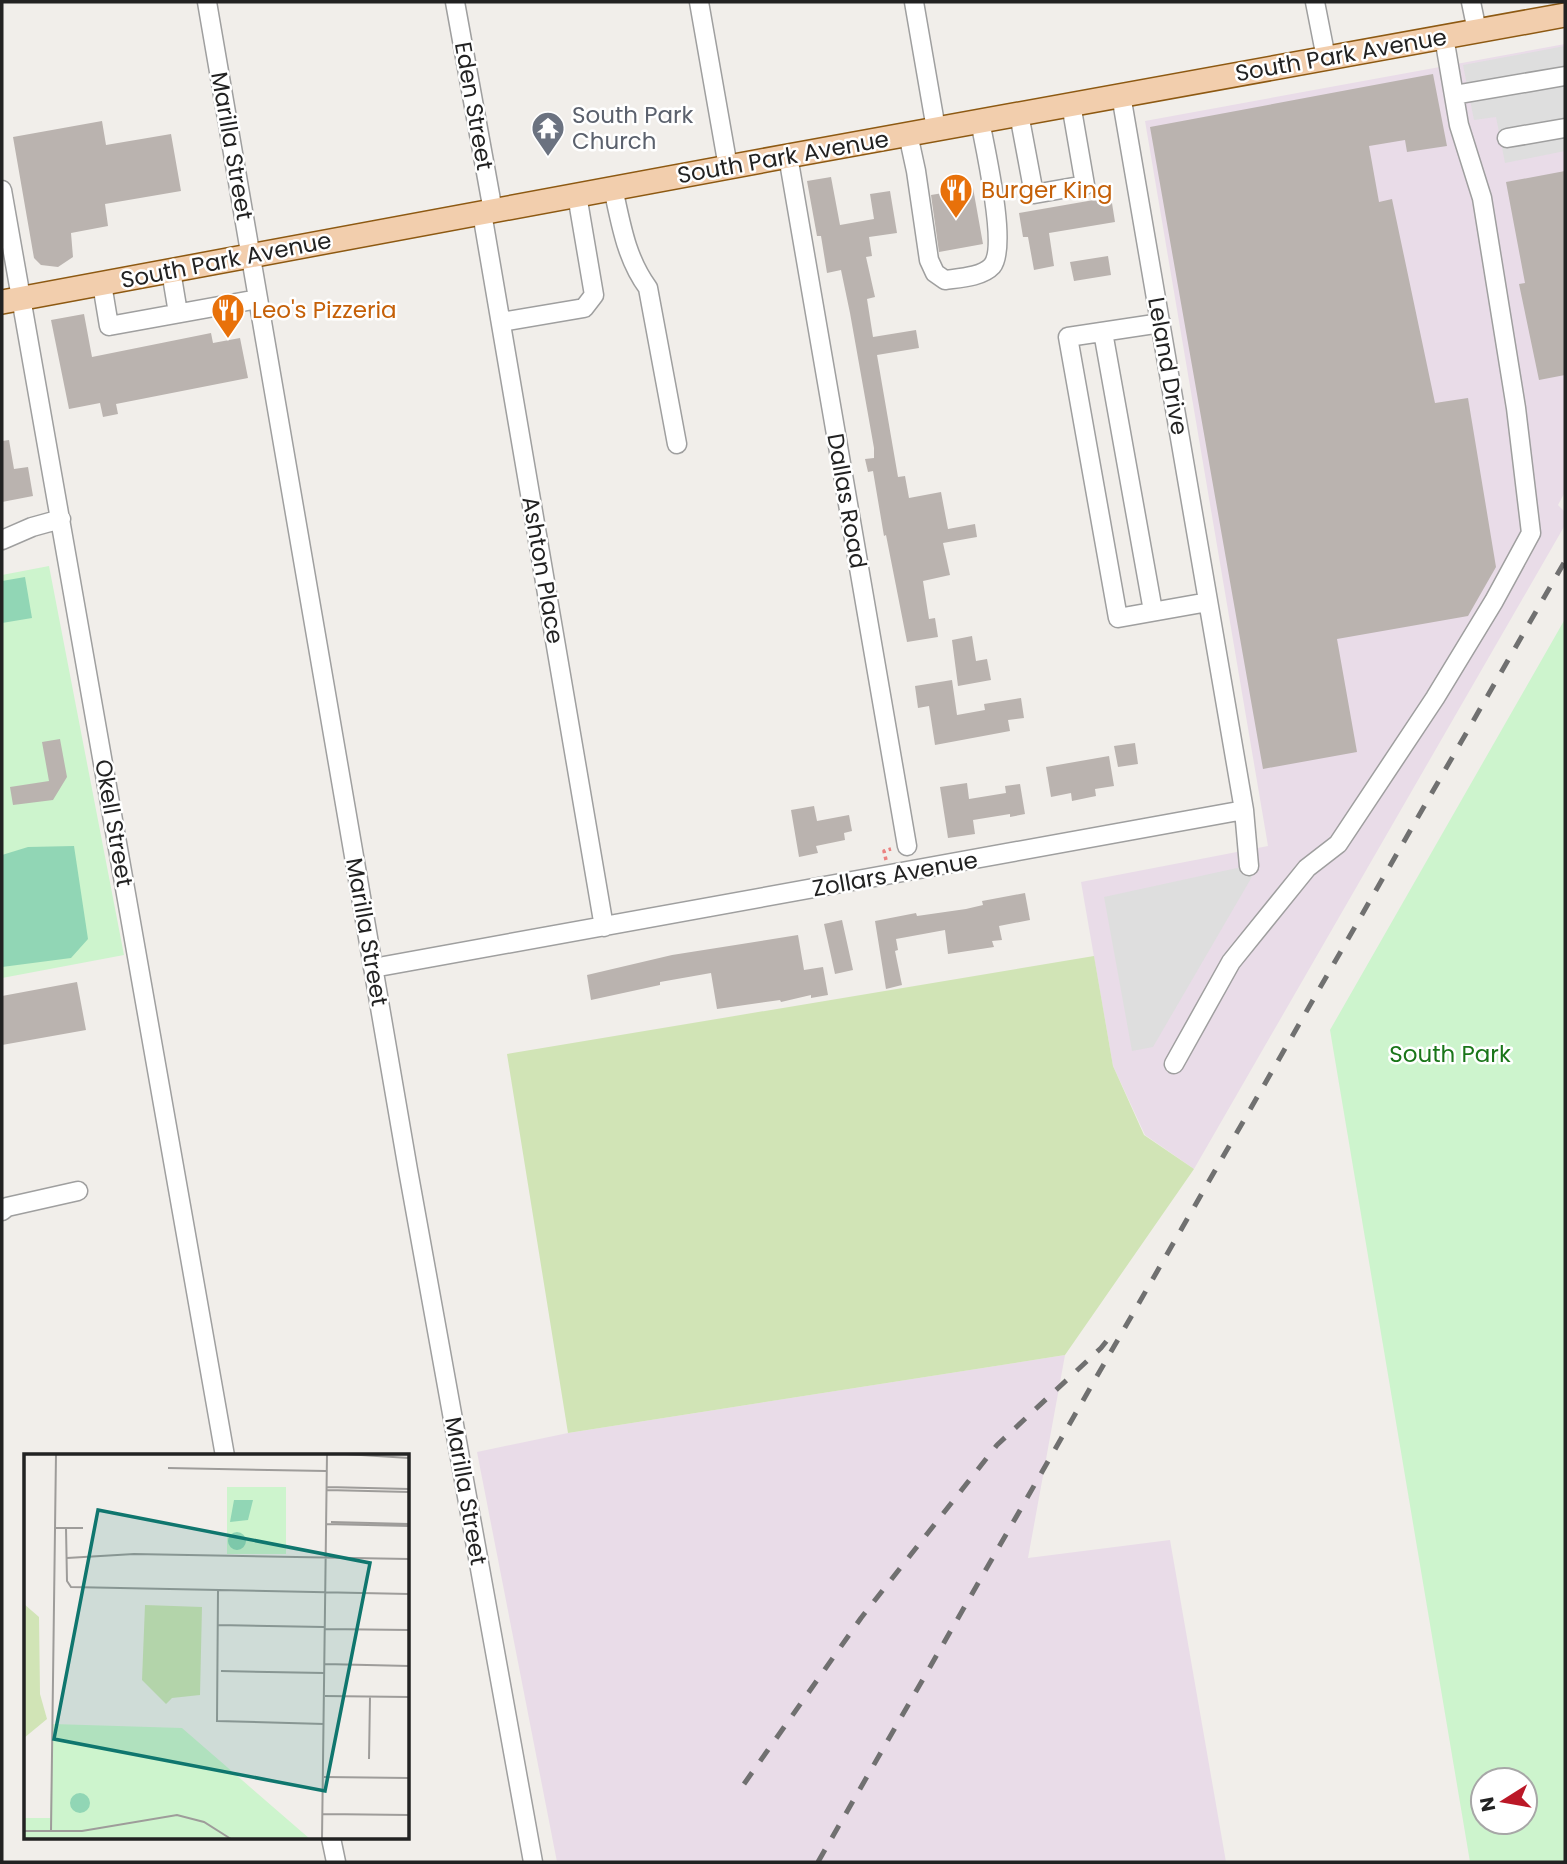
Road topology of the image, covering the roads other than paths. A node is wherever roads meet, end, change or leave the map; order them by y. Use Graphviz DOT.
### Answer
graph roads {
  1 [pos="206,2"];
  2 [pos="455,2"];
  3 [pos="699,2"];
  4 [pos="914,2"];
  5 [pos="1315,2"];
  6 [pos="1471,2"];
  7 [pos="1565,15"];
  8 [pos="1477,31"];
  9 [pos="1444,37"];
  10 [pos="1326,58"];
  11 [pos="1565,76"];
  12 [pos="1121,95"];
  13 [pos="1454,95"];
  14 [pos="1071,104"];
  15 [pos="1019,114"];
  16 [pos="981,121"];
  17 [pos="1565,128"];
  18 [pos="936,129"];
  19 [pos="908,134"];
  20 [pos="1507,138"];
  21 [pos="788,156"];
  22 [pos="728,167"];
  23 [pos="614,188"];
  24 [pos="2,190"];
  25 [pos="578,195"];
  26 [pos="488,211"];
  27 [pos="251,255"];
  28 [pos="171,271"];
  29 [pos="102,284"];
  30 [pos="258,299"];
  31 [pos="11,300"];
  32 [pos="178,313"];
  33 [pos="501,322"];
  34 [pos="1161,323"];
  35 [pos="1103,332"];
  36 [pos="677,444"];
  37 [pos="61,519"];
  38 [pos="2,540"];
  39 [pos="1208,601"];
  40 [pos="1153,611"];
  41 [pos="1244,810"];
  42 [pos="907,846"];
  43 [pos="1249,866"];
  44 [pos="604,927"];
  45 [pos="373,968"];
  46 [pos="1174,1065"];
  47 [pos="78,1191"];
  48 [pos="2,1211"];
  49 [pos="225,1454"];
  50 [pos="331,1840"];
  51 [pos="336,1862"];
  52 [pos="533,1862"];
  1 -- 27 [label="street, Marilla Street"];
  2 -- 26 [label="street, Eden Street"];
  3 -- 22 [label="street"];
  4 -- 18 [label="street"];
  5 -- 10 [label="street"];
  6 -- 8 [label="street"];
  7 -- 8 [label="main road, South Park Avenue"];
  8 -- 9 [label="main road, South Park Avenue"];
  9 -- 10 [label="main road, South Park Avenue"];
  9 -- 13 [label="street"];
  10 -- 12 [label="main road, South Park Avenue"];
  11 -- 13 [label="street"];
  12 -- 14 [label="main road, South Park Avenue"];
  12 -- 34 [label="street, Leland Drive"];
  13 -- 46 [label="street"];
  14 -- 15 [label="main road, South Park Avenue"];
  14 -- 15 [label="street"];
  15 -- 16 [label="main road, South Park Avenue"];
  16 -- 18 [label="main road, South Park Avenue"];
  16 -- 19 [label="street"];
  17 -- 20 [label="street"];
  18 -- 19 [label="main road, South Park Avenue"];
  19 -- 21 [label="main road, South Park Avenue"];
  21 -- 22 [label="main road, South Park Avenue"];
  21 -- 42 [label="street, Dallas Road"];
  22 -- 23 [label="main road, South Park Avenue"];
  23 -- 25 [label="main road, South Park Avenue"];
  23 -- 36 [label="street"];
  24 -- 31 [label="street, Okell Street"];
  25 -- 26 [label="main road, South Park Avenue"];
  25 -- 33 [label="street"];
  26 -- 27 [label="main road, South Park Avenue"];
  26 -- 33 [label="street, Ashton Place"];
  27 -- 28 [label="main road, South Park Avenue"];
  27 -- 30 [label="street, Marilla Street"];
  28 -- 29 [label="main road, South Park Avenue"];
  28 -- 32 [label="street"];
  29 -- 31 [label="main road, South Park Avenue"];
  29 -- 32 [label="street"];
  30 -- 32 [label="street"];
  30 -- 45 [label="street, Marilla Street"];
  31 -- 37 [label="street, Okell Street"];
  33 -- 44 [label="street, Ashton Place"];
  34 -- 35 [label="street"];
  34 -- 39 [label="street, Leland Drive"];
  35 -- 40 [label="street"];
  35 -- 40 [label="street"];
  37 -- 38 [label="street"];
  37 -- 49 [label="street, Okell Street"];
  39 -- 40 [label="street"];
  39 -- 41 [label="street, Leland Drive"];
  41 -- 43 [label="street"];
  41 -- 44 [label="street, Zollars Avenue"];
  44 -- 45 [label="street, Zollars Avenue"];
  45 -- 52 [label="street, Marilla Street"];
  47 -- 48 [label="street"];
  50 -- 51 [label="street"];
}
